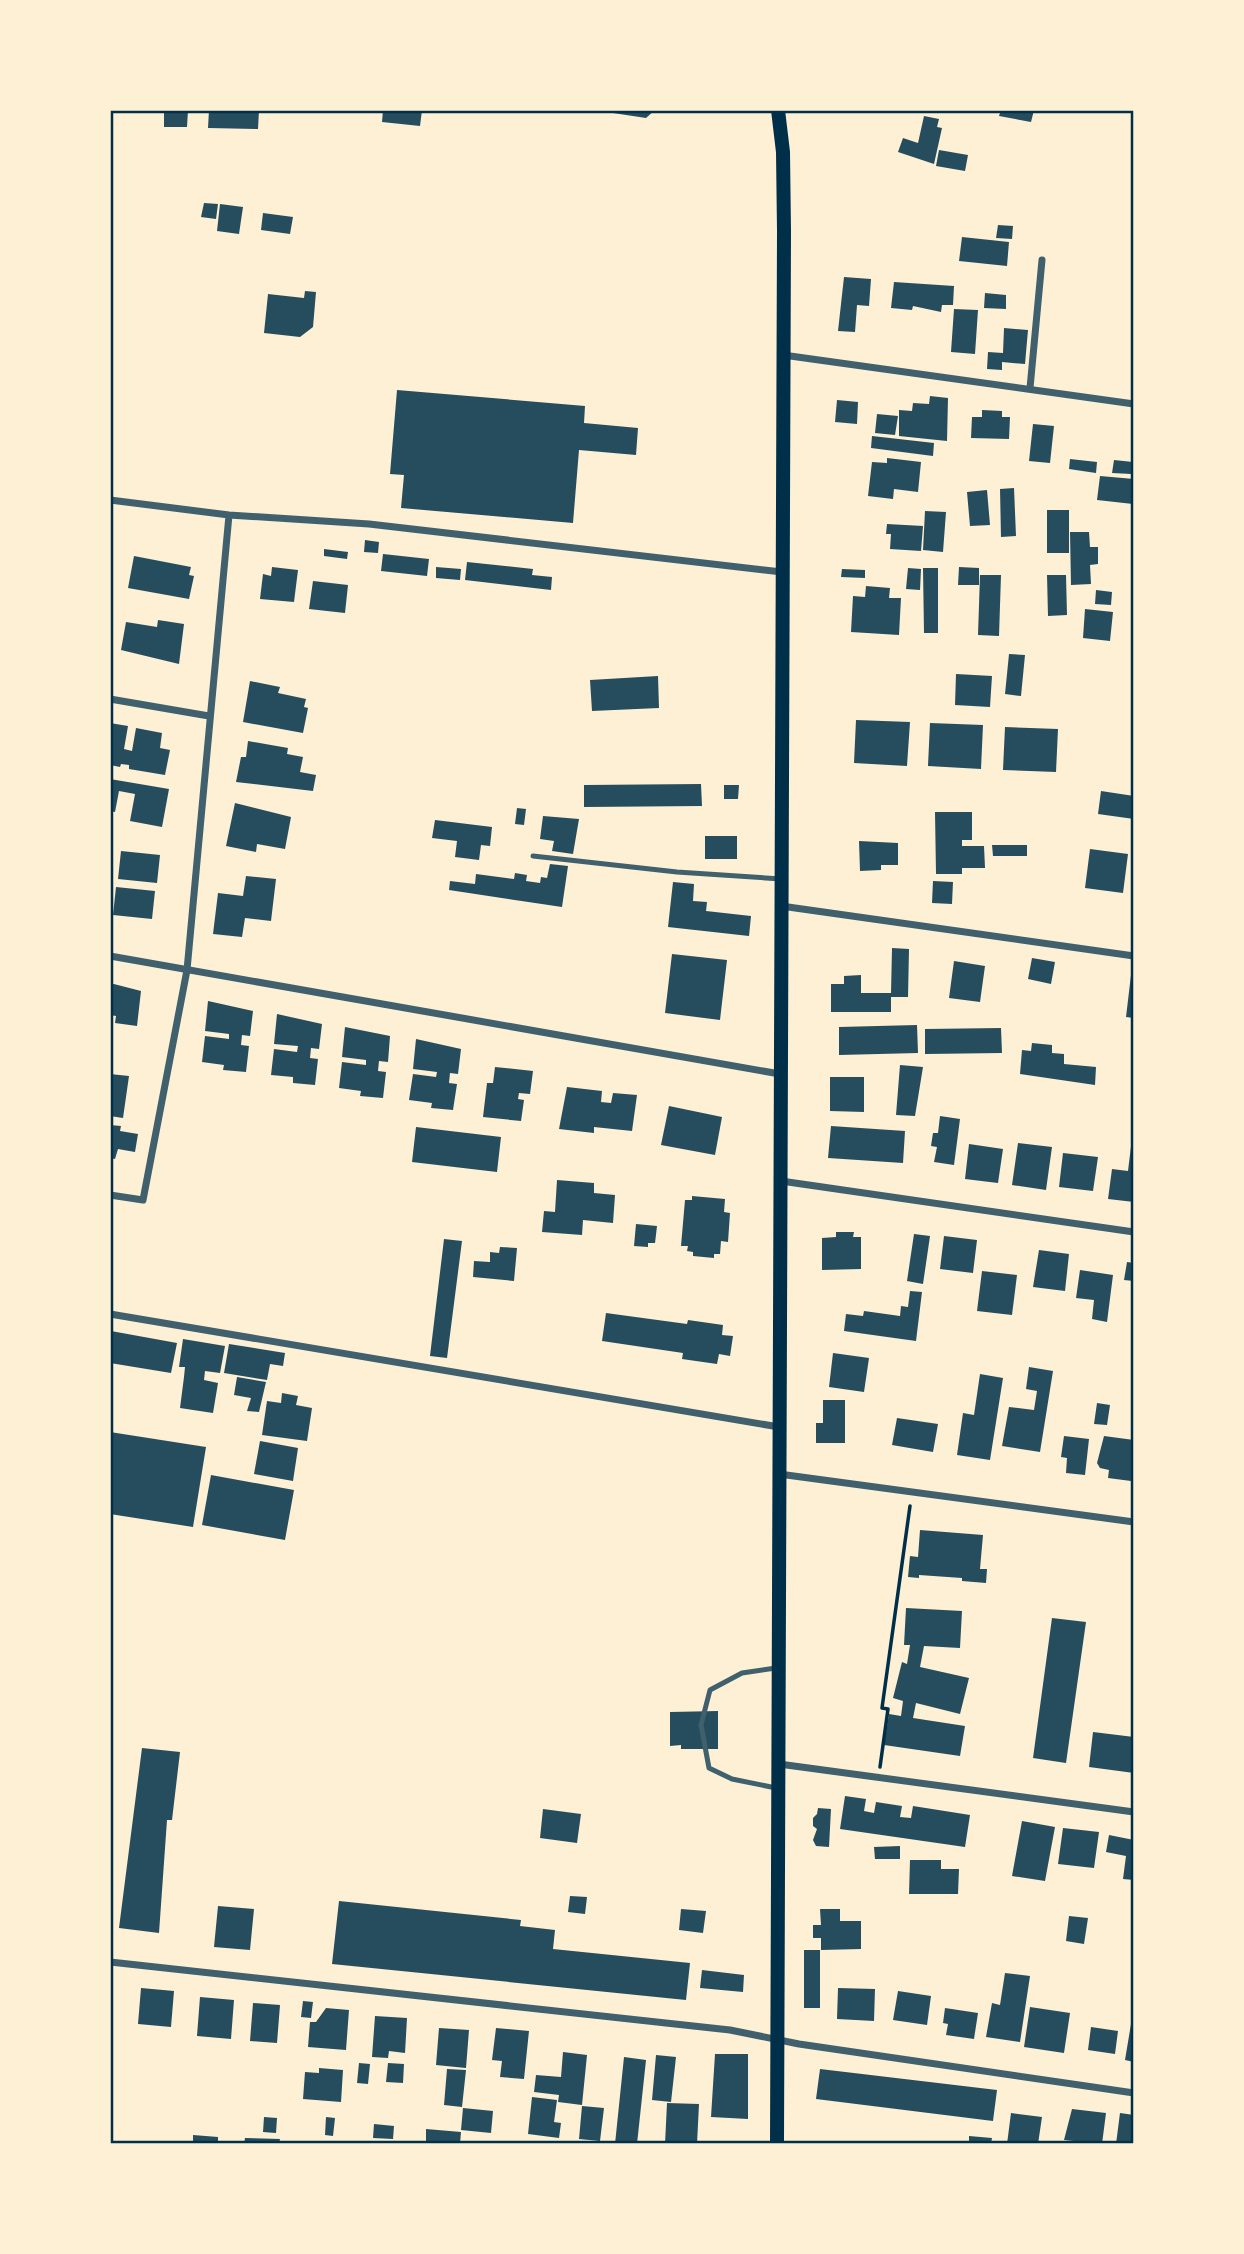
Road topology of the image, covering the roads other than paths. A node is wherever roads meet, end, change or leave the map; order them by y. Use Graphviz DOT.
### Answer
graph roads {
  1 [pos="778,110"];
  2 [pos="1042,260"];
  3 [pos="783,355"];
  4 [pos="1030,388"];
  5 [pos="1134,404"];
  6 [pos="110,499"];
  7 [pos="229,515"];
  8 [pos="782,572"];
  9 [pos="110,699"];
  10 [pos="209,716"];
  11 [pos="533,856"];
  12 [pos="781,878"];
  13 [pos="781,906"];
  14 [pos="110,956"];
  15 [pos="1134,956"];
  16 [pos="187,970"];
  17 [pos="780,1074"];
  18 [pos="780,1180"];
  19 [pos="110,1195"];
  20 [pos="1134,1232"];
  21 [pos="110,1314"];
  22 [pos="779,1427"];
  23 [pos="779,1474"];
  24 [pos="1134,1522"];
  25 [pos="779,1668"];
  26 [pos="779,1764"];
  27 [pos="779,1789"];
  28 [pos="1134,1812"];
  29 [pos="110,1962"];
  30 [pos="779,2041"];
  31 [pos="1134,2093"];
  32 [pos="777,2144"];
  1 -- 3 [label="main road"];
  2 -- 4 [label="street"];
  3 -- 4 [label="street"];
  3 -- 8 [label="main road"];
  4 -- 5 [label="street"];
  6 -- 7 [label="street"];
  7 -- 8 [label="street"];
  7 -- 10 [label="street"];
  8 -- 12 [label="main road"];
  9 -- 10 [label="street"];
  10 -- 16 [label="street"];
  11 -- 12 [label="lane"];
  12 -- 13 [label="main road"];
  13 -- 15 [label="street"];
  13 -- 17 [label="main road"];
  14 -- 16 [label="street"];
  16 -- 17 [label="street"];
  16 -- 19 [label="street"];
  17 -- 18 [label="main road"];
  18 -- 20 [label="street"];
  18 -- 22 [label="main road"];
  21 -- 22 [label="street"];
  22 -- 23 [label="main road"];
  23 -- 24 [label="street"];
  23 -- 25 [label="main road"];
  25 -- 26 [label="main road"];
  25 -- 27 [label="lane"];
  26 -- 27 [label="main road"];
  26 -- 28 [label="street"];
  27 -- 30 [label="main road"];
  29 -- 30 [label="street"];
  30 -- 31 [label="street"];
  30 -- 32 [label="main road"];
}
